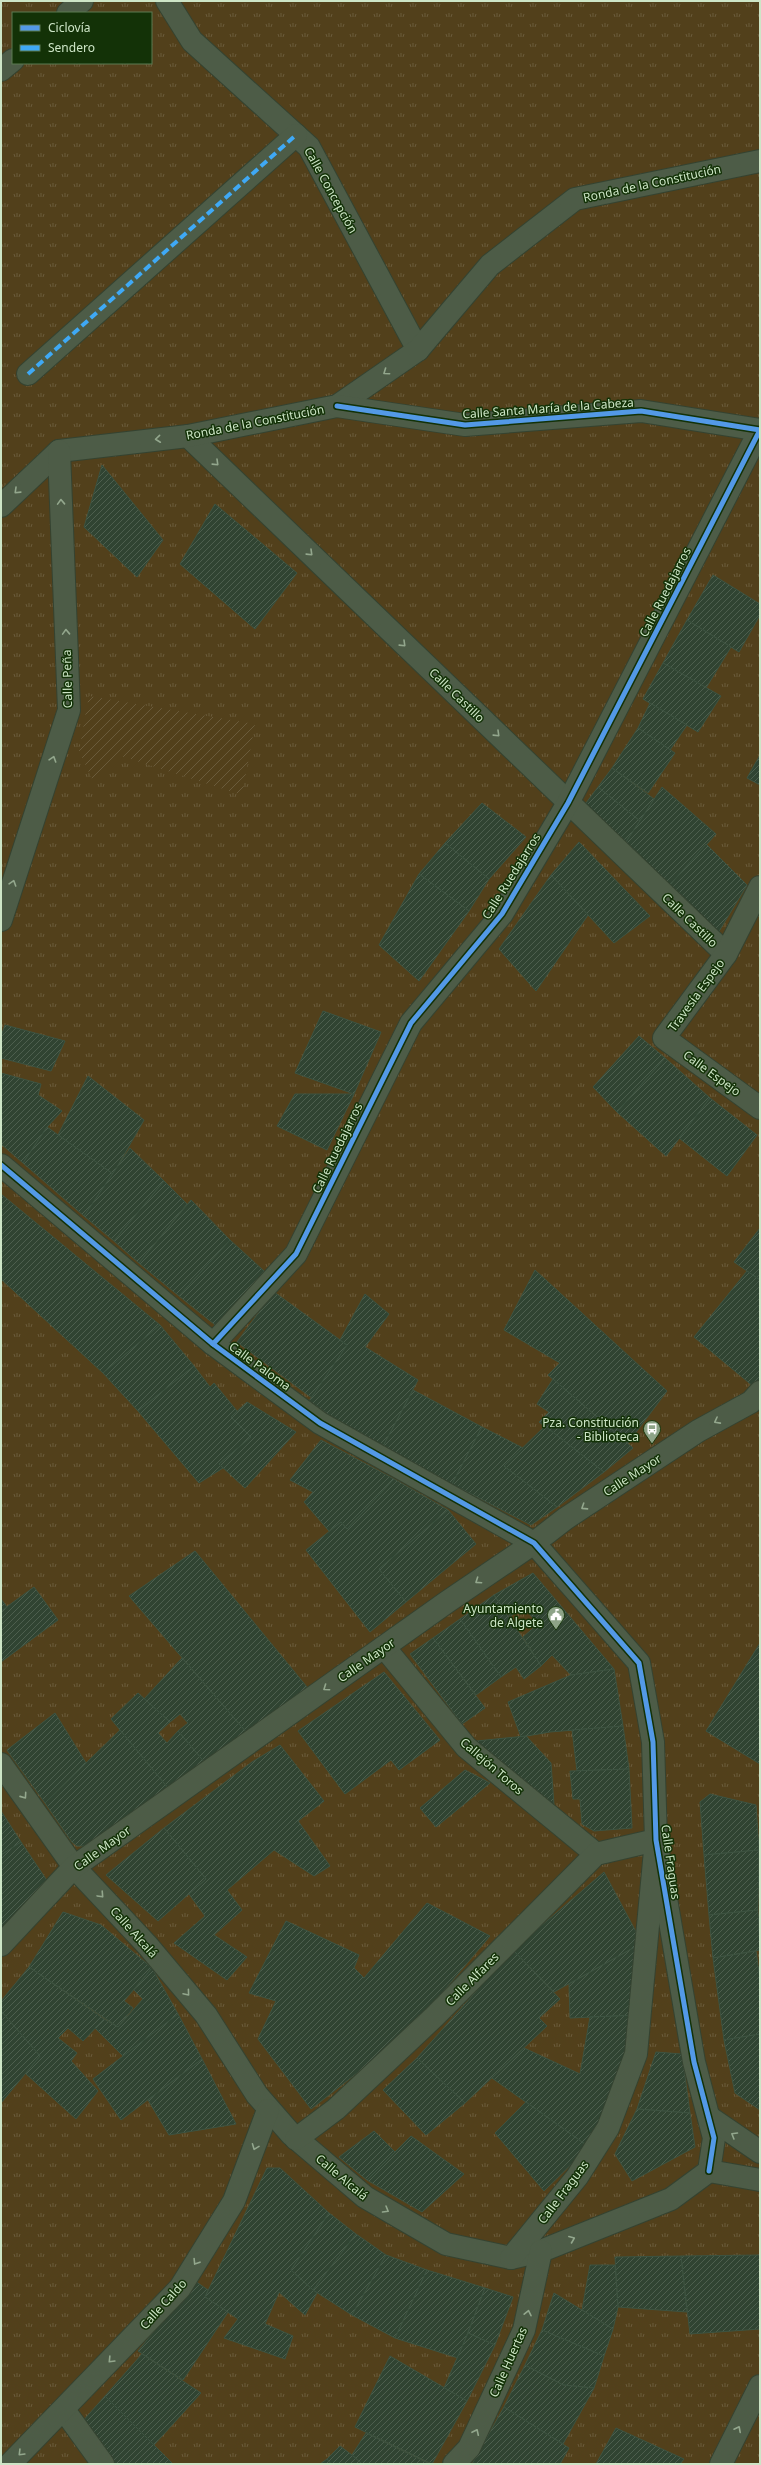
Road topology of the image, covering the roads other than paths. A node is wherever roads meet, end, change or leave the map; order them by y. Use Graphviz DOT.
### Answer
graph roads {
  1 [pos="82,1"];
  2 [pos="167,1"];
  3 [pos="69,12"];
  4 [pos="12,61"];
  5 [pos="1,70"];
  6 [pos="296,135"];
  7 [pos="760,161"];
  8 [pos="418,350"];
  9 [pos="28,374"];
  10 [pos="337,406"];
  11 [pos="760,430"];
  12 [pos="188,436"];
  13 [pos="59,451"];
  14 [pos="1,506"];
  15 [pos="568,803"];
  16 [pos="760,887"];
  17 [pos="1,920"];
  18 [pos="726,954"];
  19 [pos="664,1038"];
  20 [pos="760,1108"];
  21 [pos="1,1165"];
  22 [pos="213,1344"];
  23 [pos="756,1397"];
  24 [pos="534,1543"];
  25 [pos="384,1647"];
  26 [pos="1,1764"];
  27 [pos="656,1840"];
  28 [pos="596,1854"];
  29 [pos="74,1867"];
  30 [pos="1,1945"];
  31 [pos="268,2110"];
  32 [pos="709,2117"];
  33 [pos="296,2139"];
  34 [pos="760,2152"];
  35 [pos="709,2171"];
  36 [pos="760,2180"];
  37 [pos="541,2251"];
  38 [pos="511,2258"];
  39 [pos="760,2386"];
  40 [pos="64,2410"];
  41 [pos="10,2464"];
  42 [pos="103,2464"];
  43 [pos="454,2464"];
  44 [pos="721,2464"];
  1 -- 3 [label="street"];
  2 -- 6 [label="street, Calle Concepción"];
  4 -- 5 [label="street"];
  6 -- 8 [label="street, Calle Concepción"];
  6 -- 9 [label="street"];
  7 -- 8 [label="street, Ronda de la Constitución"];
  8 -- 10 [label="street, Ronda de la Constitución, one-way"];
  10 -- 11 [label="street, Calle Santa María de la Cabeza"];
  10 -- 12 [label="street, Ronda de la Constitución"];
  11 -- 15 [label="street, Calle Ruedajarros"];
  12 -- 13 [label="street, Ronda de la Constitución, one-way"];
  12 -- 15 [label="street, Calle Castillo, one-way"];
  13 -- 14 [label="street, one-way"];
  17 -- 13 [label="street, Calle Peña, one-way"];
  15 -- 18 [label="street, Calle Castillo"];
  15 -- 22 [label="street, Calle Ruedajarros"];
  16 -- 18 [label="street, Travesía Espejo"];
  18 -- 19 [label="street, Travesía Espejo"];
  19 -- 20 [label="street, Calle Espejo"];
  21 -- 22 [label="street, Calle Paloma"];
  22 -- 24 [label="street, Calle Paloma"];
  23 -- 24 [label="street, Calle Mayor, one-way"];
  24 -- 25 [label="street, Calle Mayor, one-way"];
  24 -- 27 [label="street, Calle Fraguas"];
  25 -- 28 [label="street, Callejón Toros"];
  25 -- 29 [label="street, Calle Mayor, one-way"];
  26 -- 29 [label="street, Calle Alcalá, one-way"];
  27 -- 28 [label="street"];
  27 -- 32 [label="street, Calle Fraguas"];
  27 -- 38 [label="street, Calle Fraguas"];
  28 -- 33 [label="street, Calle Alfares"];
  29 -- 30 [label="street, Calle Mayor"];
  29 -- 31 [label="street, Calle Alcalá, one-way"];
  31 -- 33 [label="street, Calle Alcalá"];
  31 -- 40 [label="street, Calle Caldo, one-way"];
  34 -- 32 [label="street, one-way"];
  32 -- 35 [label="street, Calle Fraguas"];
  33 -- 38 [label="street, Calle Alcalá, one-way"];
  35 -- 36 [label="street"];
  37 -- 35 [label="street, Calle Alcalá, one-way"];
  37 -- 38 [label="street, Calle Alcalá"];
  43 -- 37 [label="street, Calle Huertas, one-way"];
  44 -- 39 [label="street, one-way"];
  40 -- 41 [label="street, Calle Caldo, one-way"];
  40 -- 42 [label="street"];
}
